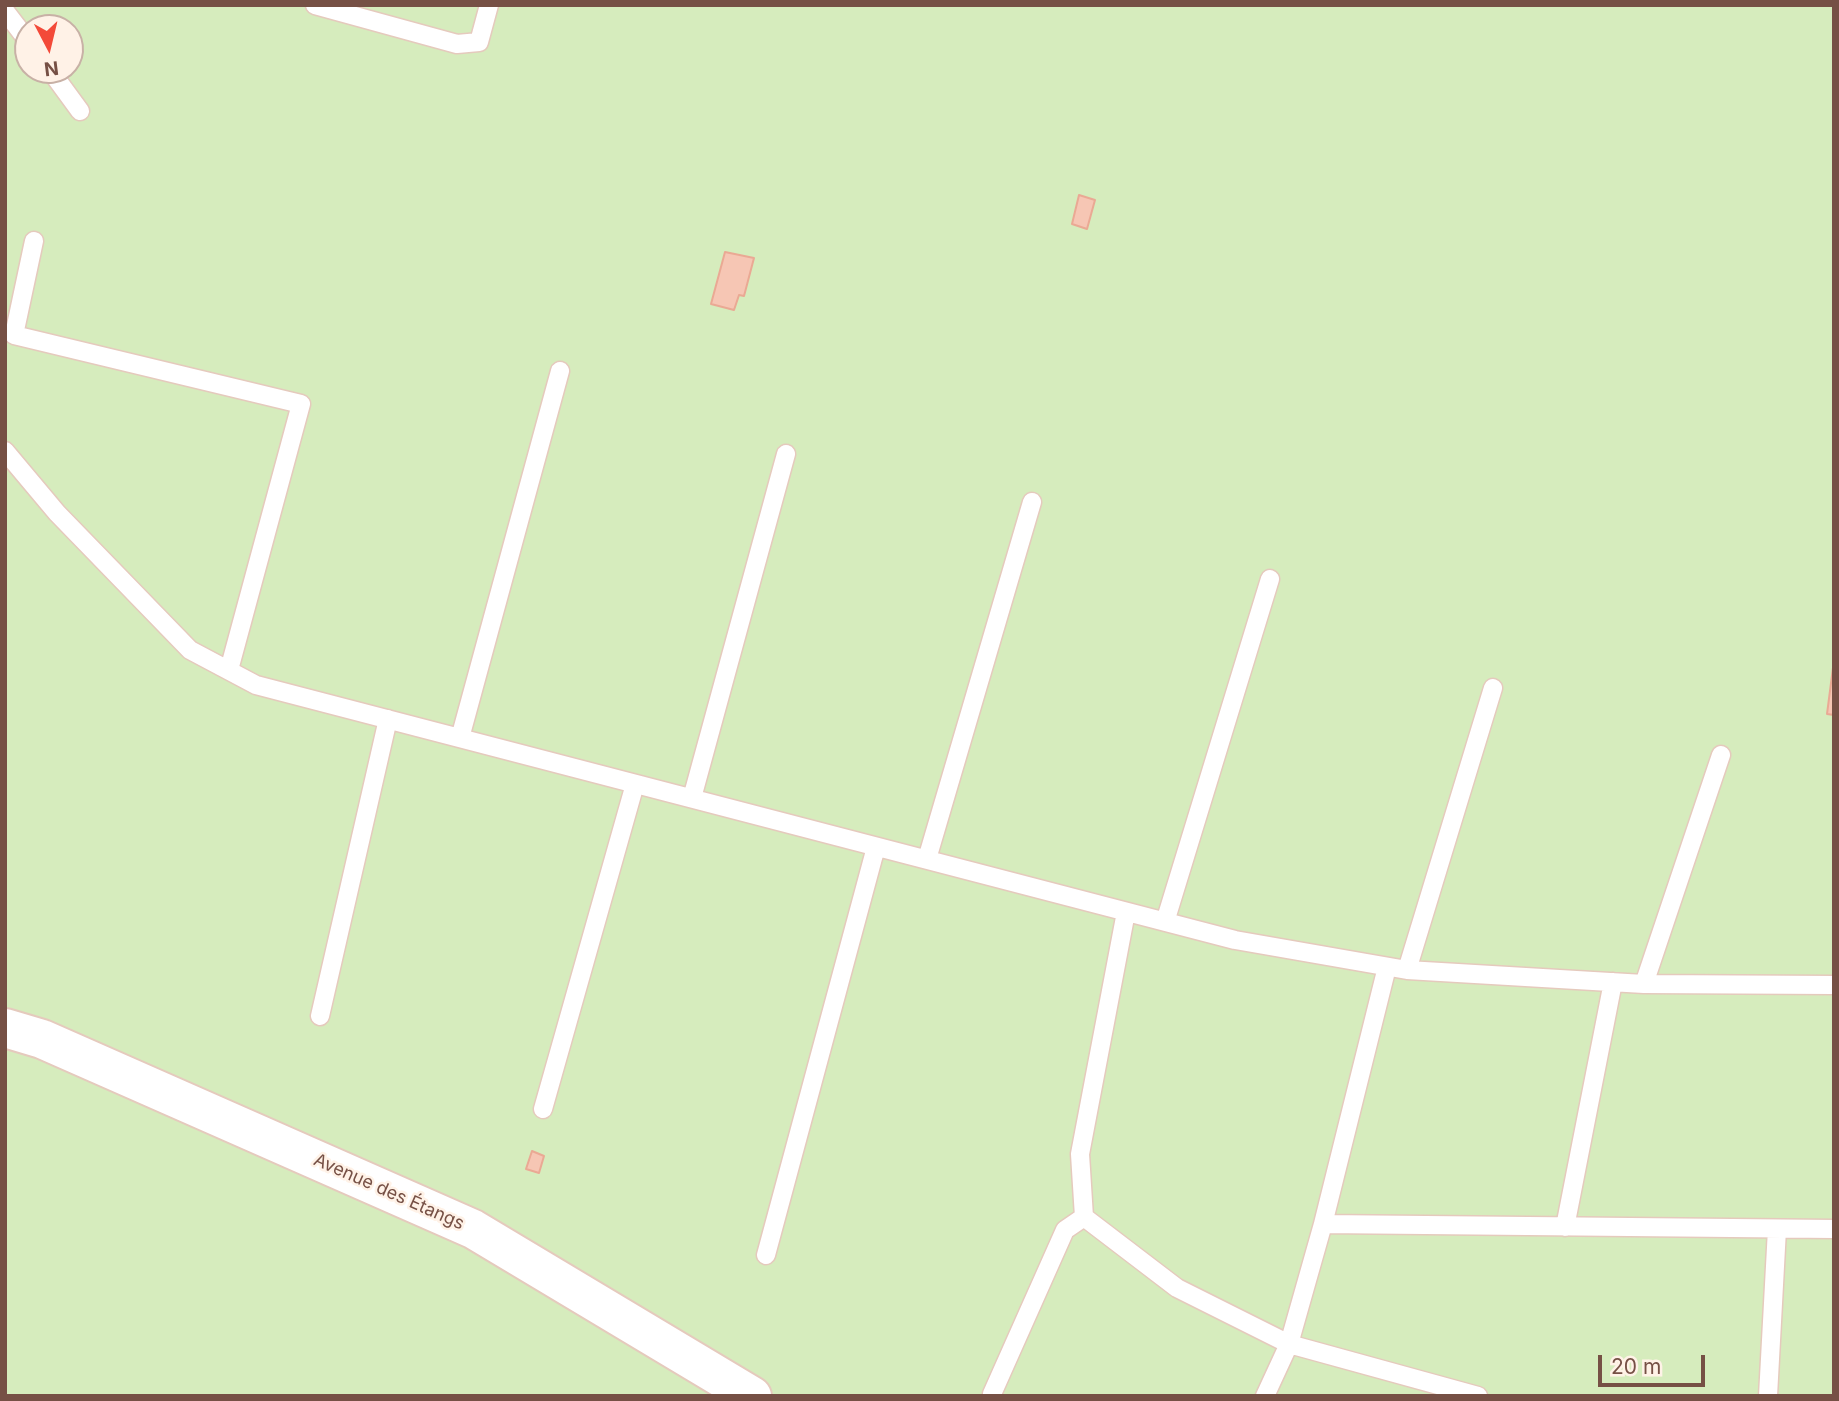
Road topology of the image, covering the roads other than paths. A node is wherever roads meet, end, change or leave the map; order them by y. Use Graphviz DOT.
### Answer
graph roads {
  1 [pos="314,5"];
  2 [pos="489,5"];
  3 [pos="60,84"];
  4 [pos="80,111"];
  5 [pos="34,241"];
  6 [pos="560,371"];
  7 [pos="5,451"];
  8 [pos="786,454"];
  9 [pos="1032,502"];
  10 [pos="1270,579"];
  11 [pos="229,670"];
  12 [pos="1493,688"];
  13 [pos="388,719"];
  14 [pos="460,738"];
  15 [pos="1721,755"];
  16 [pos="635,784"];
  17 [pos="692,798"];
  18 [pos="876,846"];
  19 [pos="927,859"];
  20 [pos="1126,912"];
  21 [pos="1165,922"];
  22 [pos="1387,967"];
  23 [pos="1407,970"];
  24 [pos="1613,982"];
  25 [pos="1644,984"];
  26 [pos="1834,985"];
  27 [pos="320,1016"];
  28 [pos="5,1028"];
  29 [pos="543,1109"];
  30 [pos="1084,1217"];
  31 [pos="1322,1224"];
  32 [pos="1565,1227"];
  33 [pos="1777,1228"];
  34 [pos="1834,1229"];
  35 [pos="766,1255"];
  36 [pos="1289,1344"];
  37 [pos="992,1394"];
  38 [pos="752,1396"];
  39 [pos="1265,1396"];
  40 [pos="1478,1396"];
  41 [pos="1768,1396"];
  1 -- 2 [label="lane"];
  3 -- 4 [label="lane"];
  5 -- 11 [label="lane"];
  6 -- 14 [label="lane"];
  7 -- 11 [label="lane"];
  8 -- 17 [label="lane"];
  9 -- 19 [label="lane"];
  10 -- 21 [label="lane"];
  11 -- 13 [label="lane"];
  12 -- 23 [label="lane"];
  13 -- 14 [label="lane"];
  13 -- 27 [label="lane"];
  14 -- 16 [label="lane"];
  15 -- 25 [label="lane"];
  16 -- 17 [label="lane"];
  16 -- 29 [label="lane"];
  17 -- 18 [label="lane"];
  18 -- 19 [label="lane"];
  18 -- 35 [label="lane"];
  19 -- 20 [label="lane"];
  20 -- 21 [label="lane"];
  20 -- 30 [label="lane"];
  21 -- 22 [label="lane"];
  22 -- 23 [label="lane"];
  22 -- 31 [label="lane"];
  23 -- 24 [label="lane"];
  24 -- 25 [label="lane"];
  24 -- 32 [label="lane"];
  25 -- 26 [label="lane"];
  28 -- 38 [label="street, Avenue des Étangs"];
  30 -- 36 [label="lane"];
  30 -- 37 [label="lane"];
  31 -- 32 [label="lane"];
  31 -- 36 [label="lane"];
  32 -- 33 [label="lane"];
  33 -- 34 [label="lane"];
  33 -- 41 [label="lane"];
  36 -- 39 [label="lane"];
  36 -- 40 [label="lane"];
}
